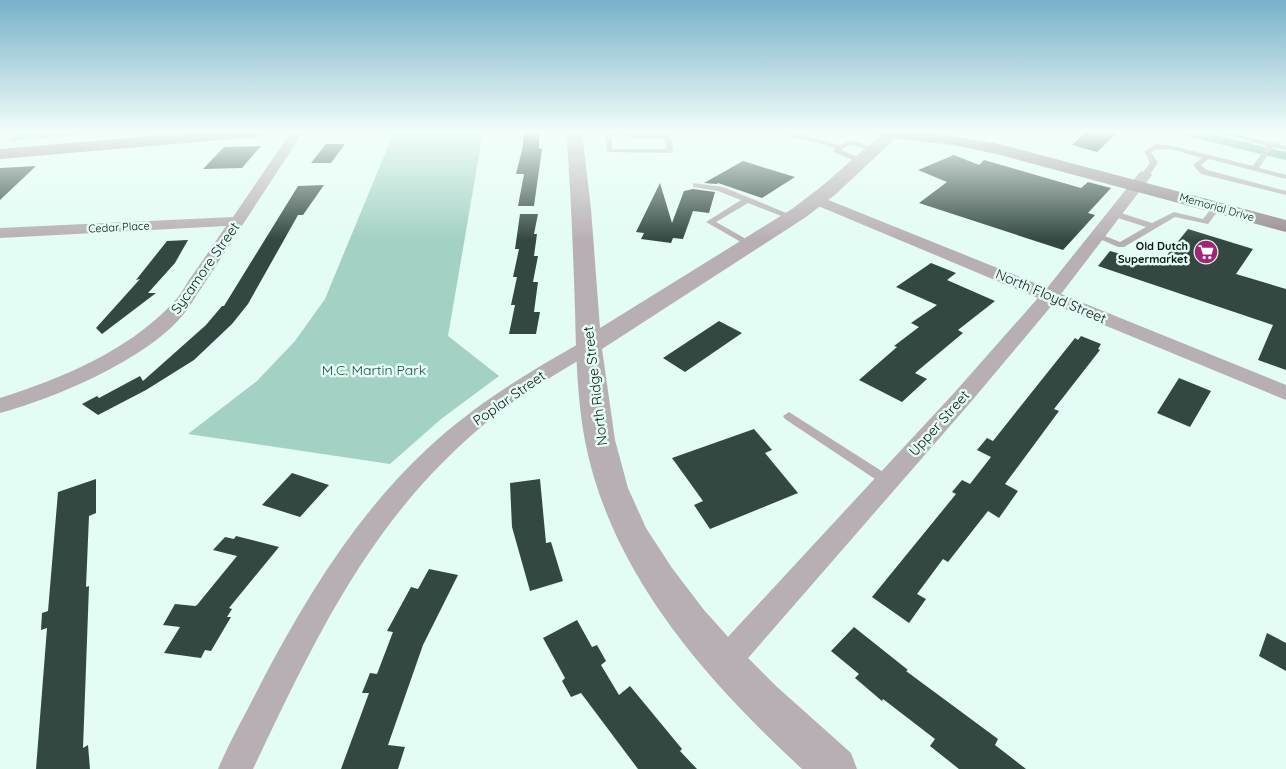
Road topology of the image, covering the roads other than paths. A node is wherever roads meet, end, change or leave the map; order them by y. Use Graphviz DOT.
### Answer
graph roads {
  1 [pos="273,168"];
  2 [pos="577,168"];
  3 [pos="851,168"];
  4 [pos="1085,168"];
  5 [pos="1102,168"];
  6 [pos="1150,168"];
  7 [pos="1199,168"];
  8 [pos="1250,168"];
  9 [pos="1254,169"];
  10 [pos="1286,177"];
  11 [pos="1141,180"];
  12 [pos="696,185"];
  13 [pos="1286,193"];
  14 [pos="747,200"];
  15 [pos="816,200"];
  16 [pos="1217,207"];
  17 [pos="1115,214"];
  18 [pos="1286,214"];
  19 [pos="792,217"];
  20 [pos="238,221"];
  21 [pos="1153,226"];
  22 [pos="1286,226"];
  23 [pos="0,233"];
  24 [pos="1097,236"];
  25 [pos="751,244"];
  26 [pos="1050,296"];
  27 [pos="589,346"];
  28 [pos="1286,393"];
  29 [pos="1,410"];
  30 [pos="789,416"];
  31 [pos="886,480"];
  32 [pos="724,663"];
  33 [pos="235,769"];
  34 [pos="835,769"];
  1 -- 20 [label="street, Sycamore Street"];
  2 -- 27 [label="street, North Ridge Street"];
  3 -- 15 [label="street, Poplar Street"];
  4 -- 11 [label="main road, Memorial Drive"];
  5 -- 11 [label="main road, Memorial Drive"];
  6 -- 11 [label="lane"];
  7 -- 13 [label="lane"];
  8 -- 9 [label="lane"];
  9 -- 10 [label="lane"];
  11 -- 16 [label="main road, Memorial Drive"];
  11 -- 17 [label="street, Upper Street"];
  11 -- 18 [label="main road, Memorial Drive"];
  12 -- 14 [label="lane"];
  14 -- 19 [label="lane"];
  14 -- 25 [label="lane"];
  15 -- 19 [label="street, Poplar Street"];
  15 -- 26 [label="street, North Floyd Street"];
  16 -- 21 [label="lane"];
  16 -- 22 [label="main road, Memorial Drive"];
  17 -- 21 [label="lane"];
  17 -- 24 [label="street, Upper Street"];
  19 -- 25 [label="street, Poplar Street"];
  20 -- 23 [label="street, Cedar Place"];
  20 -- 29 [label="street, Sycamore Street"];
  21 -- 24 [label="lane"];
  24 -- 26 [label="street, Upper Street"];
  25 -- 27 [label="street, Poplar Street"];
  26 -- 28 [label="street, North Floyd Street"];
  26 -- 31 [label="street, Upper Street"];
  27 -- 32 [label="street, North Ridge Street"];
  27 -- 33 [label="street, Poplar Street"];
  30 -- 31 [label="lane"];
  31 -- 32 [label="street, Upper Street"];
  32 -- 34 [label="street, North Ridge Street"];
}
